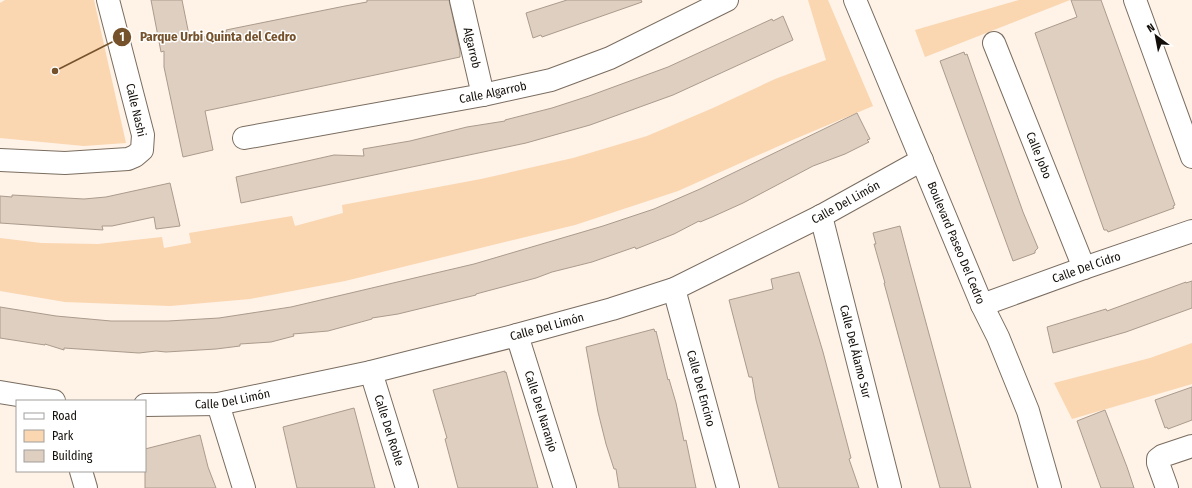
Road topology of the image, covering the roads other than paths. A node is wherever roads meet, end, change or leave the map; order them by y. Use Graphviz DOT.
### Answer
graph roads {
  1 [pos="108,0"];
  2 [pos="461,0"];
  3 [pos="727,0"];
  4 [pos="855,0"];
  5 [pos="1135,0"];
  6 [pos="994,43"];
  7 [pos="483,95"];
  8 [pos="244,138"];
  9 [pos="1192,157"];
  10 [pos="0,160"];
  11 [pos="922,160"];
  12 [pos="821,216"];
  13 [pos="1192,231"];
  14 [pos="1084,268"];
  15 [pos="674,289"];
  16 [pos="982,305"];
  17 [pos="517,335"];
  18 [pos="371,372"];
  19 [pos="0,392"];
  20 [pos="48,400"];
  21 [pos="218,404"];
  22 [pos="146,405"];
  23 [pos="1192,446"];
  24 [pos="81,472"];
  25 [pos="86,488"];
  26 [pos="244,488"];
  27 [pos="407,488"];
  28 [pos="565,488"];
  29 [pos="728,488"];
  30 [pos="890,488"];
  31 [pos="1050,488"];
  32 [pos="1166,488"];
  1 -- 10 [label="street, Calle Nashi"];
  2 -- 7 [label="street, Algarrob"];
  3 -- 7 [label="street, Calle Algarrob"];
  4 -- 11 [label="street, Boulevard Paseo Del Cedro"];
  5 -- 9 [label="street"];
  6 -- 14 [label="street, Calle Jobo"];
  7 -- 8 [label="street, Calle Algarrob"];
  11 -- 12 [label="street, Calle Del Limón"];
  11 -- 16 [label="street, Boulevard Paseo Del Cedro"];
  12 -- 15 [label="street, Calle Del Limón"];
  12 -- 30 [label="street, Calle Del Álamo Sur"];
  13 -- 14 [label="street, Calle Del Cidro"];
  14 -- 16 [label="street, Calle Del Cidro"];
  15 -- 17 [label="street, Calle Del Limón"];
  15 -- 29 [label="street, Calle Del Encino"];
  16 -- 31 [label="street, Boulevard Paseo Del Cedro"];
  17 -- 18 [label="street, Calle Del Limón"];
  17 -- 28 [label="street, Calle Del Naranjo"];
  18 -- 21 [label="street, Calle Del Limón"];
  18 -- 27 [label="street, Calle Del Roble"];
  19 -- 20 [label="street"];
  21 -- 22 [label="street, Calle Del Limón"];
  21 -- 26 [label="street"];
  23 -- 32 [label="street"];
  24 -- 25 [label="street"];
}
